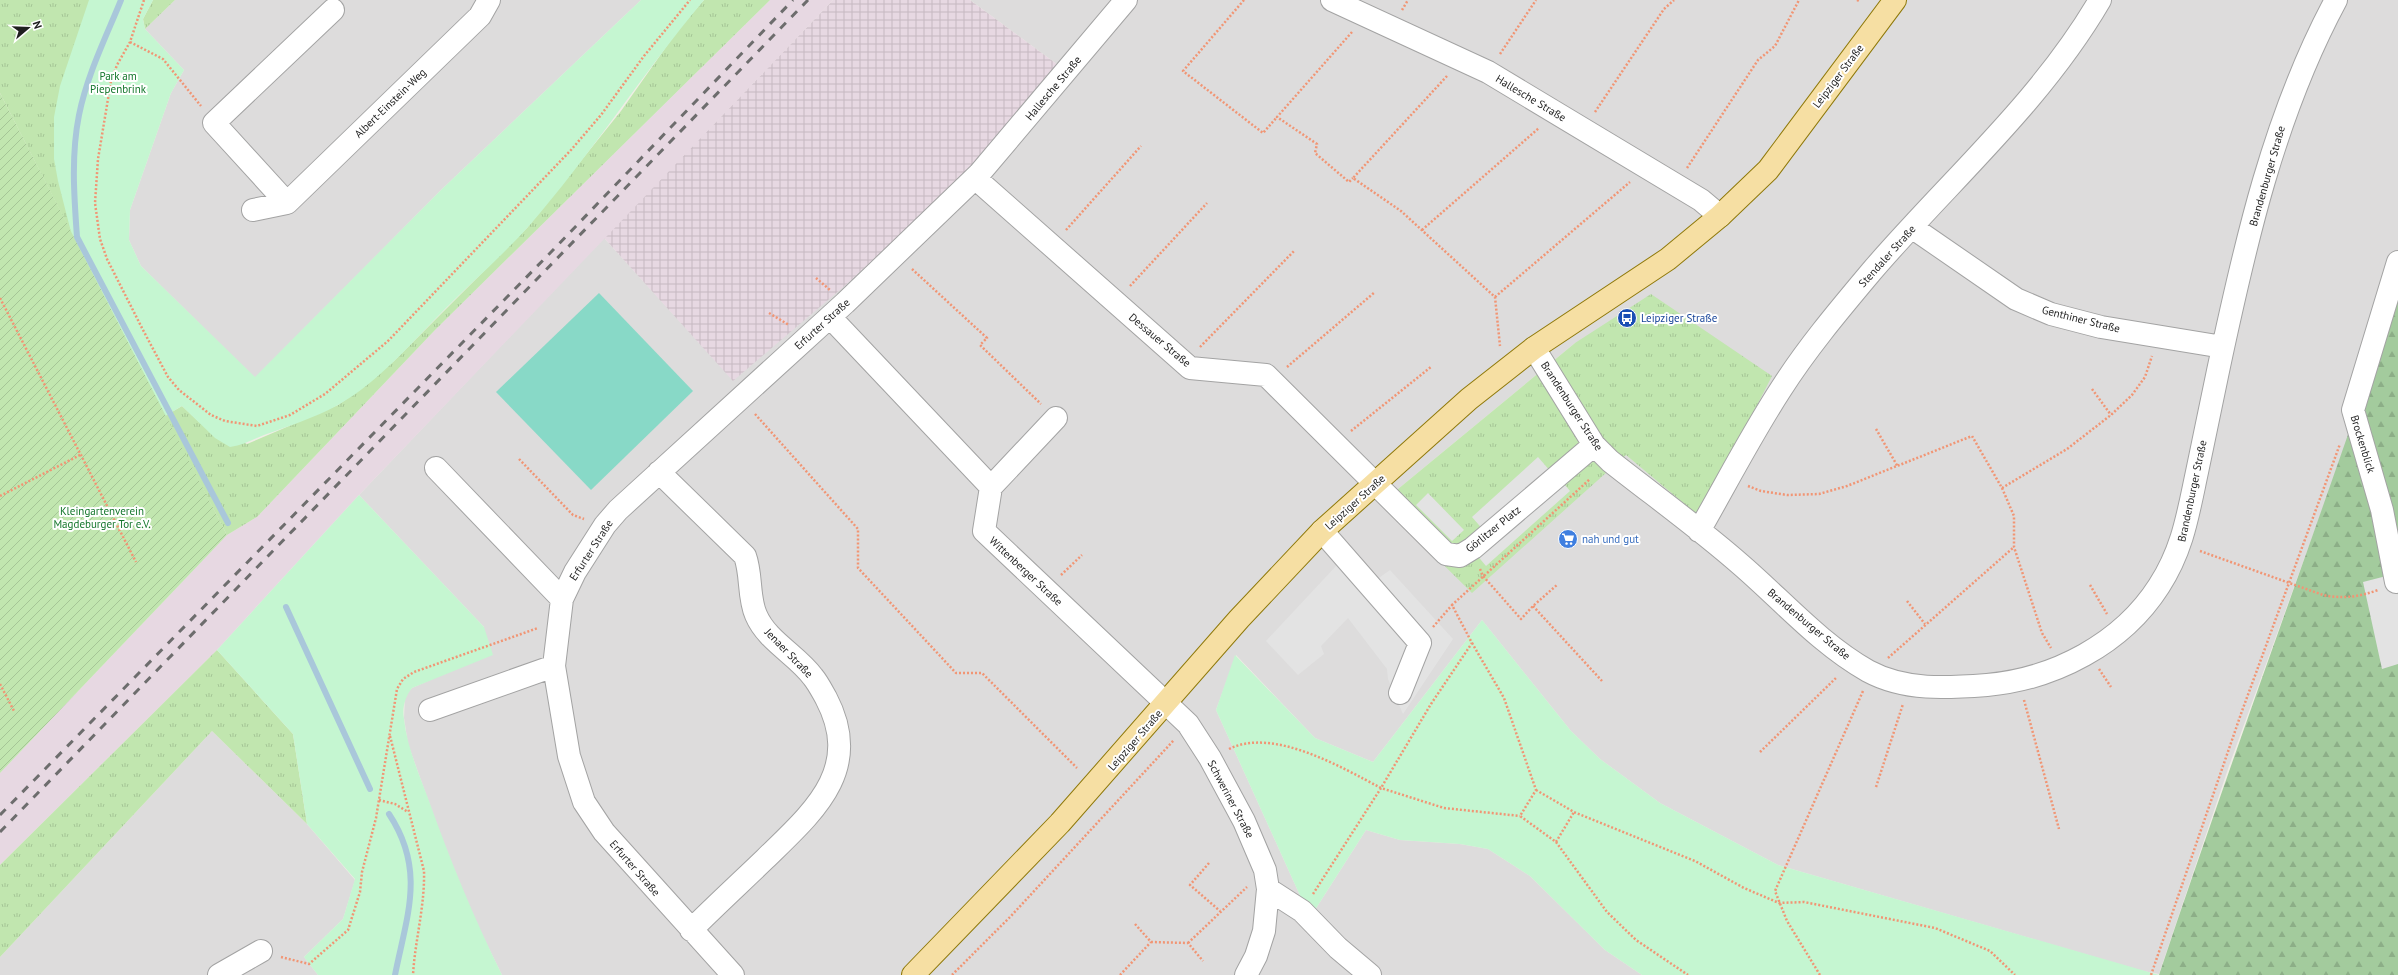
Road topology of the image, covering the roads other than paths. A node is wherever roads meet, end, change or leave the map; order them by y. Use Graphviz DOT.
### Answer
graph roads {
  1 [pos="489,0"];
  2 [pos="1126,0"];
  3 [pos="1332,0"];
  4 [pos="1896,0"];
  5 [pos="2100,0"];
  6 [pos="2336,0"];
  7 [pos="333,10"];
  8 [pos="977,176"];
  9 [pos="286,203"];
  10 [pos="253,210"];
  11 [pos="1720,216"];
  12 [pos="1913,228"];
  13 [pos="2398,262"];
  14 [pos="830,317"];
  15 [pos="2223,347"];
  16 [pos="1534,348"];
  17 [pos="1056,418"];
  18 [pos="1594,445"];
  19 [pos="436,468"];
  20 [pos="659,472"];
  21 [pos="1375,484"];
  22 [pos="991,487"];
  23 [pos="1699,531"];
  24 [pos="1322,532"];
  25 [pos="2396,582"];
  26 [pos="562,599"];
  27 [pos="554,666"];
  28 [pos="1400,693"];
  29 [pos="1166,704"];
  30 [pos="430,710"];
  31 [pos="1266,879"];
  32 [pos="691,930"];
  33 [pos="261,951"];
  34 [pos="219,975"];
  35 [pos="733,975"];
  36 [pos="913,975"];
  37 [pos="1246,975"];
  38 [pos="1370,975"];
  1 -- 9 [label="street, Albert-Einstein-Weg"];
  2 -- 8 [label="street, Hallesche Straße"];
  3 -- 11 [label="street, Hallesche Straße"];
  4 -- 11 [label="main road, Leipziger Straße"];
  5 -- 12 [label="street, Stendaler Straße"];
  6 -- 15 [label="street, Brandenburger Straße"];
  7 -- 9 [label="street"];
  8 -- 14 [label="street, Erfurter Straße"];
  8 -- 21 [label="street, Dessauer Straße"];
  9 -- 10 [label="street"];
  11 -- 16 [label="main road, Leipziger Straße"];
  12 -- 15 [label="street, Genthiner Straße"];
  12 -- 23 [label="street, Stendaler Straße"];
  13 -- 25 [label="street, Brockenblick"];
  14 -- 20 [label="street, Erfurter Straße"];
  14 -- 22 [label="street"];
  15 -- 23 [label="street, Brandenburger Straße"];
  16 -- 18 [label="street, Brandenburger Straße"];
  16 -- 21 [label="main road, Leipziger Straße"];
  17 -- 22 [label="street"];
  18 -- 21 [label="street, Görlitzer Platz"];
  18 -- 23 [label="street, Brandenburger Straße"];
  19 -- 26 [label="street"];
  20 -- 26 [label="street, Erfurter Straße"];
  20 -- 32 [label="street, Jenaer Straße"];
  21 -- 24 [label="main road, Leipziger Straße"];
  22 -- 29 [label="street, Wittenberger Straße"];
  24 -- 28 [label="street"];
  24 -- 29 [label="main road, Leipziger Straße"];
  26 -- 27 [label="street, Erfurter Straße"];
  27 -- 30 [label="street"];
  27 -- 32 [label="street, Erfurter Straße"];
  29 -- 31 [label="street, Schweriner Straße"];
  29 -- 36 [label="main road, Leipziger Straße"];
  31 -- 37 [label="street, Schweriner Straße"];
  31 -- 38 [label="street"];
  32 -- 35 [label="street, Erfurter Straße"];
  33 -- 34 [label="street"];
}
